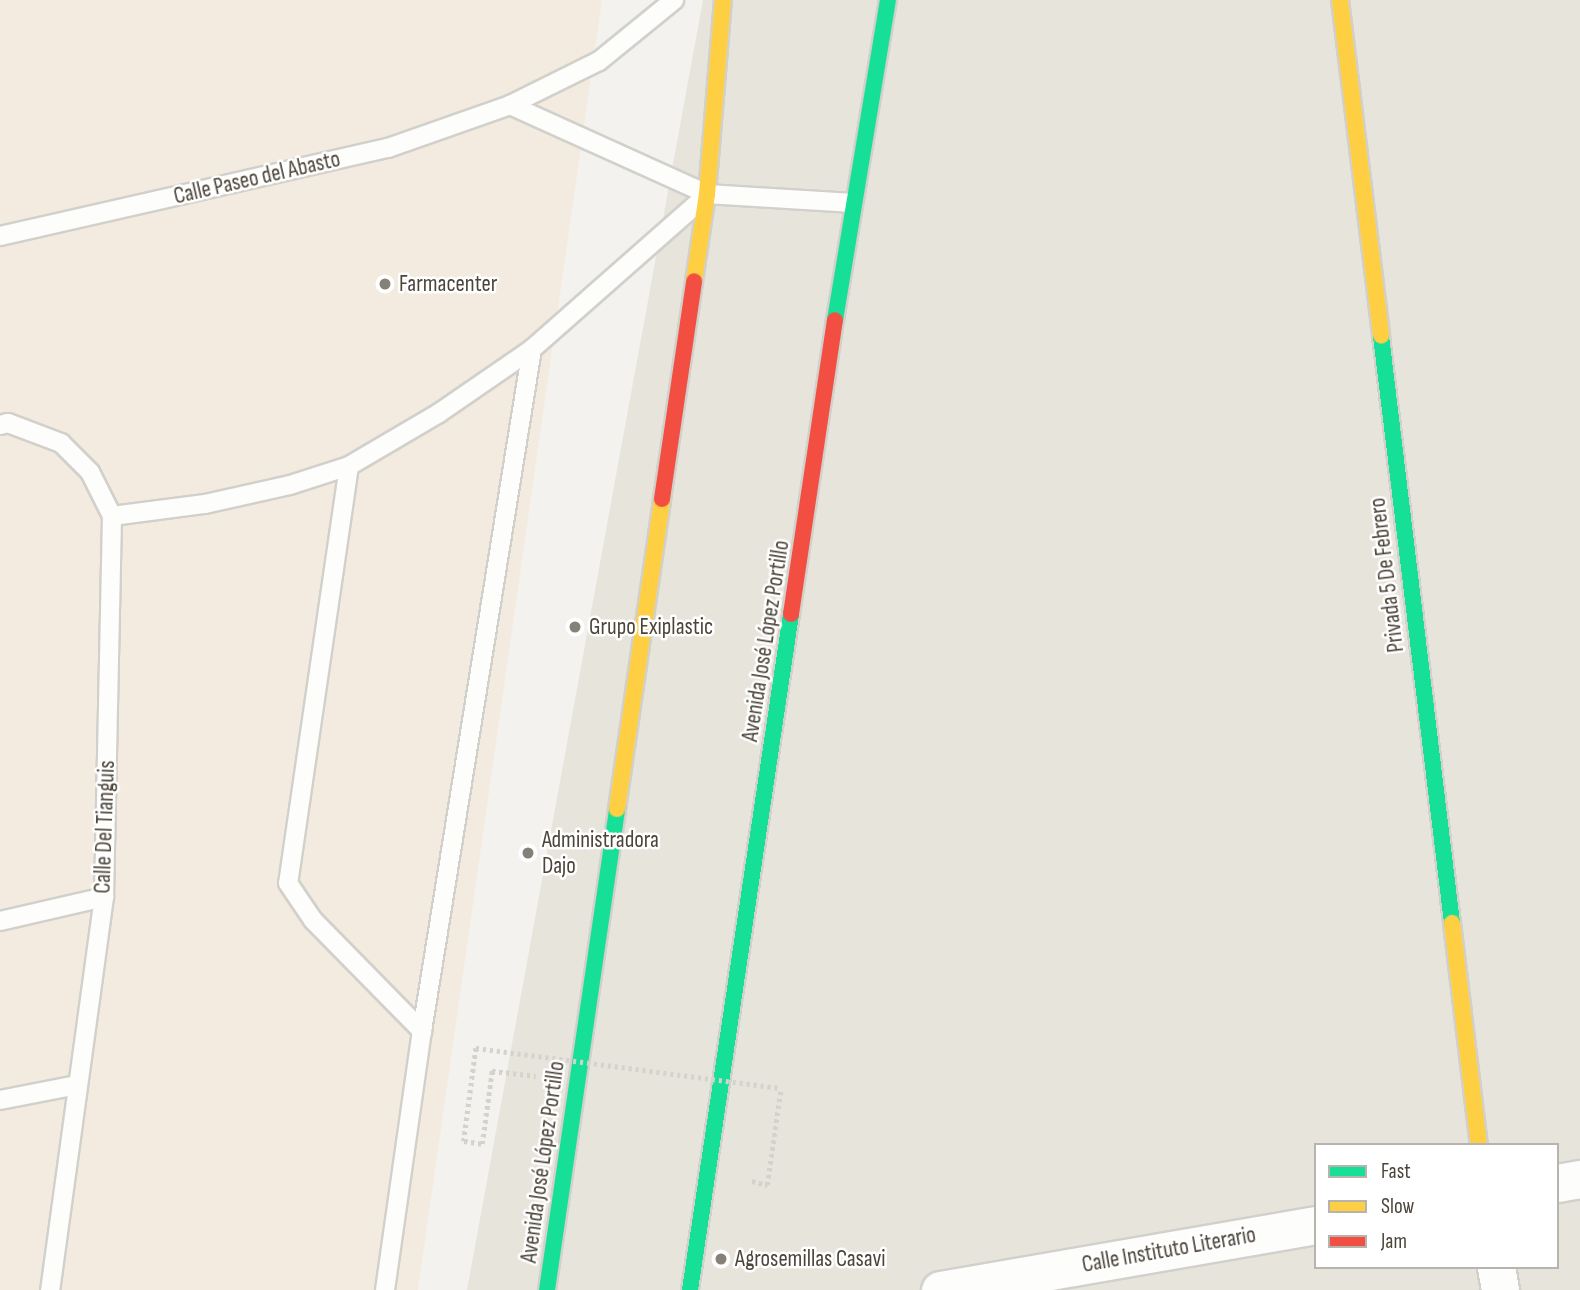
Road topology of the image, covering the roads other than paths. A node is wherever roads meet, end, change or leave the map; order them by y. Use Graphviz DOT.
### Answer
graph roads {
  1 [pos="674,0"];
  2 [pos="723,0"];
  3 [pos="888,0"];
  4 [pos="1340,0"];
  5 [pos="510,105"];
  6 [pos="707,194"];
  7 [pos="853,203"];
  8 [pos="0,236"];
  9 [pos="533,349"];
  10 [pos="0,425"];
  11 [pos="349,466"];
  12 [pos="112,516"];
  13 [pos="104,897"];
  14 [pos="0,921"];
  15 [pos="422,1031"];
  16 [pos="77,1085"];
  17 [pos="0,1100"];
  18 [pos="1479,1143"];
  19 [pos="1580,1179"];
  20 [pos="1559,1183"];
  21 [pos="1314,1225"];
  22 [pos="1496,1269"];
  23 [pos="50,1290"];
  24 [pos="385,1290"];
  25 [pos="547,1290"];
  26 [pos="690,1290"];
  27 [pos="940,1290"];
  28 [pos="1500,1290"];
  1 -- 5 [label="lane, Calle Paseo del Abasto"];
  2 -- 6 [label="main road, Avenida José López Portillo"];
  3 -- 7 [label="main road, Avenida José López Portillo"];
  4 -- 18 [label="main road, Privada 5 De Febrero"];
  5 -- 6 [label="lane"];
  5 -- 8 [label="lane, Calle Paseo del Abasto"];
  6 -- 7 [label="lane"];
  6 -- 9 [label="lane"];
  6 -- 25 [label="main road, Avenida José López Portillo"];
  7 -- 26 [label="main road, Avenida José López Portillo"];
  9 -- 11 [label="lane"];
  9 -- 15 [label="lane"];
  10 -- 12 [label="lane, Calle Del Tianguis"];
  11 -- 12 [label="lane"];
  11 -- 15 [label="lane"];
  12 -- 13 [label="lane, Calle Del Tianguis"];
  13 -- 14 [label="lane"];
  13 -- 16 [label="lane, Calle Del Tianguis"];
  15 -- 24 [label="lane"];
  16 -- 17 [label="lane"];
  16 -- 23 [label="lane, Calle Del Tianguis"];
  19 -- 20 [label="street"];
  21 -- 27 [label="street, Calle Instituto Literario"];
  22 -- 28 [label="street"];
}
